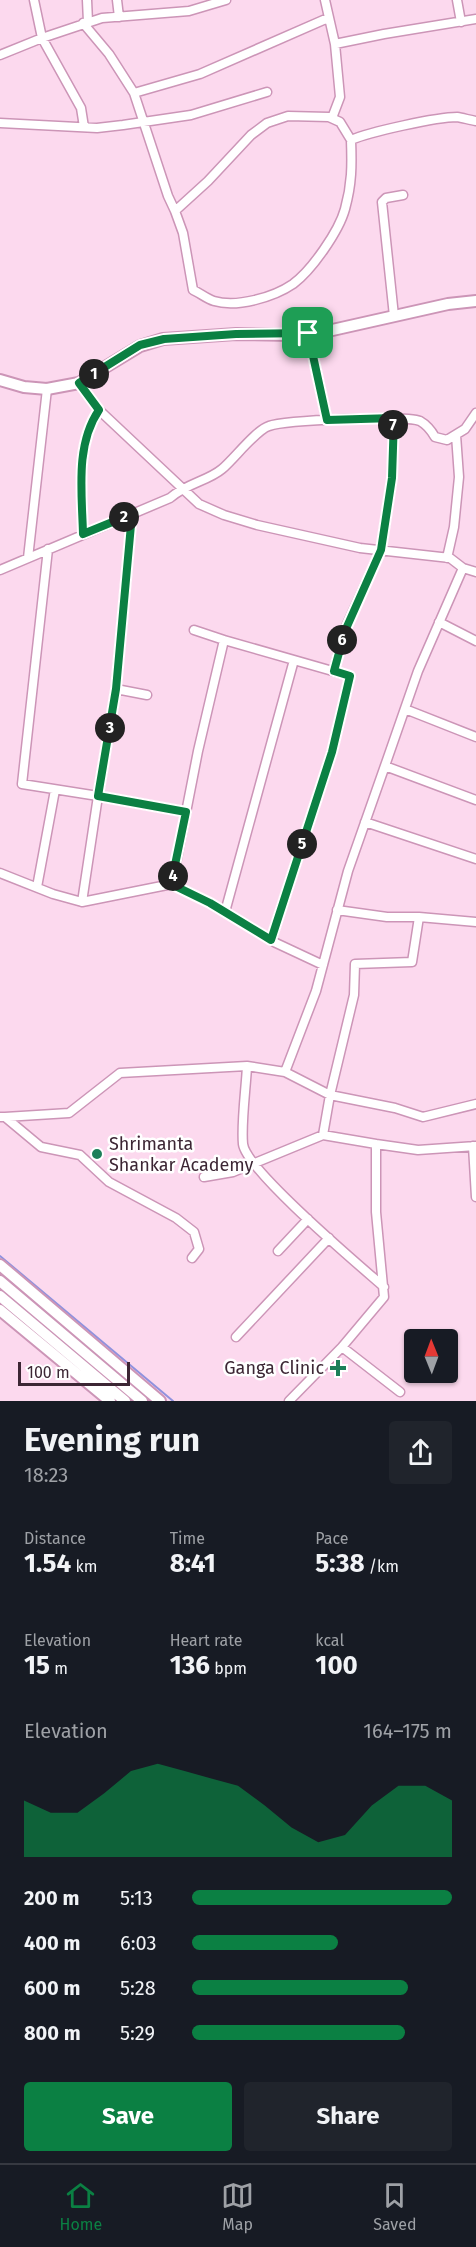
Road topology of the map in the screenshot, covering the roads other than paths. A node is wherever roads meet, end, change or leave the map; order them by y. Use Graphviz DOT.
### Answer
graph roads {
  1 [pos="34,0"];
  2 [pos="87,0"];
  3 [pos="117,0"];
  4 [pos="226,0"];
  5 [pos="325,0"];
  6 [pos="457,0"];
  7 [pos="119,17"];
  8 [pos="328,18"];
  9 [pos="476,19"];
  10 [pos="461,22"];
  11 [pos="86,23"];
  12 [pos="42,38"];
  13 [pos="334,44"];
  14 [pos="0,55"];
  15 [pos="267,92"];
  16 [pos="134,93"];
  17 [pos="332,118"];
  18 [pos="476,121"];
  19 [pos="0,123"];
  20 [pos="145,123"];
  21 [pos="84,127"];
  22 [pos="351,140"];
  23 [pos="403,195"];
  24 [pos="175,211"];
  25 [pos="476,301"];
  26 [pos="394,316"];
  27 [pos="308,333"];
  28 [pos="0,380"];
  29 [pos="79,383"];
  30 [pos="47,389"];
  31 [pos="99,410"];
  32 [pos="476,413"];
  33 [pos="394,418"];
  34 [pos="327,420"];
  35 [pos="456,435"];
  36 [pos="182,488"];
  37 [pos="132,514"];
  38 [pos="83,534"];
  39 [pos="48,549"];
  40 [pos="381,550"];
  41 [pos="28,558"];
  42 [pos="447,558"];
  43 [pos="463,568"];
  44 [pos="0,570"];
  45 [pos="476,572"];
  46 [pos="439,622"];
  47 [pos="194,630"];
  48 [pos="224,640"];
  49 [pos="476,642"];
  50 [pos="294,660"];
  51 [pos="334,671"];
  52 [pos="116,689"];
  53 [pos="147,695"];
  54 [pos="405,709"];
  55 [pos="476,737"];
  56 [pos="385,766"];
  57 [pos="56,790"];
  58 [pos="98,796"];
  59 [pos="476,800"];
  60 [pos="186,812"];
  61 [pos="365,822"];
  62 [pos="476,859"];
  63 [pos="0,873"];
  64 [pos="171,884"];
  65 [pos="37,887"];
  66 [pos="82,902"];
  67 [pos="337,910"];
  68 [pos="225,912"];
  69 [pos="419,917"];
  70 [pos="476,922"];
  71 [pos="271,940"];
  72 [pos="323,965"];
  73 [pos="247,1066"];
  74 [pos="285,1072"];
  75 [pos="330,1095"];
  76 [pos="476,1104"];
  77 [pos="2,1117"];
  78 [pos="323,1136"];
  79 [pos="376,1144"];
  80 [pos="475,1146"];
  81 [pos="254,1163"];
  82 [pos="204,1177"];
  83 [pos="476,1197"];
  84 [pos="308,1219"];
  85 [pos="329,1238"];
  86 [pos="278,1251"];
  87 [pos="192,1258"];
  88 [pos="0,1265"];
  89 [pos="0,1281"];
  90 [pos="384,1287"];
  91 [pos="0,1296"];
  92 [pos="0,1310"];
  93 [pos="236,1337"];
  94 [pos="342,1347"];
  95 [pos="75,1360"];
  96 [pos="79,1375"];
  97 [pos="400,1392"];
  98 [pos="157,1400"];
  99 [pos="110,1401"];
  100 [pos="125,1401"];
  101 [pos="142,1401"];
  102 [pos="289,1401"];
  1 -- 12 [label="street"];
  2 -- 11 [label="street"];
  3 -- 7 [label="street"];
  4 -- 7 [label="street"];
  5 -- 8 [label="street"];
  6 -- 10 [label="street"];
  7 -- 11 [label="street"];
  8 -- 13 [label="street"];
  8 -- 16 [label="street"];
  9 -- 10 [label="street"];
  10 -- 13 [label="street"];
  11 -- 12 [label="street"];
  11 -- 16 [label="street"];
  12 -- 14 [label="street"];
  12 -- 21 [label="street"];
  13 -- 17 [label="street"];
  15 -- 20 [label="street"];
  16 -- 20 [label="street"];
  17 -- 22 [label="street"];
  17 -- 24 [label="street"];
  18 -- 22 [label="street"];
  19 -- 21 [label="street"];
  20 -- 21 [label="street"];
  20 -- 24 [label="street"];
  22 -- 24 [label="street"];
  23 -- 26 [label="street"];
  25 -- 26 [label="main road"];
  26 -- 27 [label="main road"];
  27 -- 29 [label="main road"];
  27 -- 34 [label="street"];
  28 -- 30 [label="main road"];
  29 -- 30 [label="main road"];
  29 -- 31 [label="street"];
  30 -- 41 [label="street"];
  31 -- 36 [label="street"];
  31 -- 38 [label="street"];
  32 -- 35 [label="street"];
  33 -- 34 [label="street"];
  33 -- 35 [label="street"];
  33 -- 40 [label="street"];
  34 -- 36 [label="street"];
  35 -- 42 [label="street"];
  36 -- 37 [label="street"];
  36 -- 40 [label="street"];
  37 -- 38 [label="street"];
  37 -- 52 [label="street"];
  38 -- 39 [label="street"];
  39 -- 41 [label="street"];
  39 -- 57 [label="street"];
  40 -- 42 [label="street"];
  40 -- 51 [label="street"];
  41 -- 44 [label="street"];
  42 -- 43 [label="street"];
  43 -- 45 [label="street"];
  43 -- 46 [label="street"];
  46 -- 49 [label="street"];
  46 -- 54 [label="street"];
  47 -- 48 [label="street"];
  48 -- 50 [label="street"];
  48 -- 60 [label="street"];
  50 -- 51 [label="street"];
  50 -- 68 [label="street"];
  51 -- 71 [label="street"];
  52 -- 53 [label="street"];
  52 -- 58 [label="street"];
  54 -- 55 [label="street"];
  54 -- 56 [label="street"];
  56 -- 59 [label="street"];
  56 -- 61 [label="street"];
  57 -- 58 [label="street"];
  57 -- 65 [label="street"];
  58 -- 60 [label="street"];
  58 -- 66 [label="street"];
  60 -- 64 [label="street"];
  61 -- 62 [label="street"];
  61 -- 67 [label="street"];
  63 -- 65 [label="street"];
  64 -- 66 [label="street"];
  64 -- 68 [label="street"];
  65 -- 66 [label="street"];
  67 -- 69 [label="street"];
  67 -- 72 [label="street"];
  68 -- 71 [label="street"];
  69 -- 70 [label="street"];
  69 -- 75 [label="street"];
  71 -- 72 [label="street"];
  72 -- 74 [label="street"];
  73 -- 74 [label="street"];
  73 -- 77 [label="street"];
  73 -- 81 [label="street"];
  74 -- 75 [label="street"];
  75 -- 76 [label="street"];
  75 -- 78 [label="street"];
  77 -- 87 [label="street"];
  78 -- 79 [label="street"];
  78 -- 81 [label="street"];
  79 -- 80 [label="street"];
  79 -- 90 [label="street"];
  80 -- 83 [label="street"];
  81 -- 82 [label="street"];
  81 -- 84 [label="street"];
  84 -- 85 [label="street"];
  84 -- 86 [label="street"];
  85 -- 90 [label="street"];
  85 -- 93 [label="street"];
  88 -- 98 [label="main road"];
  89 -- 101 [label="main road"];
  90 -- 94 [label="street"];
  91 -- 95 [label="main road"];
  92 -- 96 [label="main road"];
  94 -- 97 [label="street"];
  94 -- 102 [label="street"];
  95 -- 96 [label="main road"];
  95 -- 100 [label="main road"];
  96 -- 99 [label="main road"];
}
